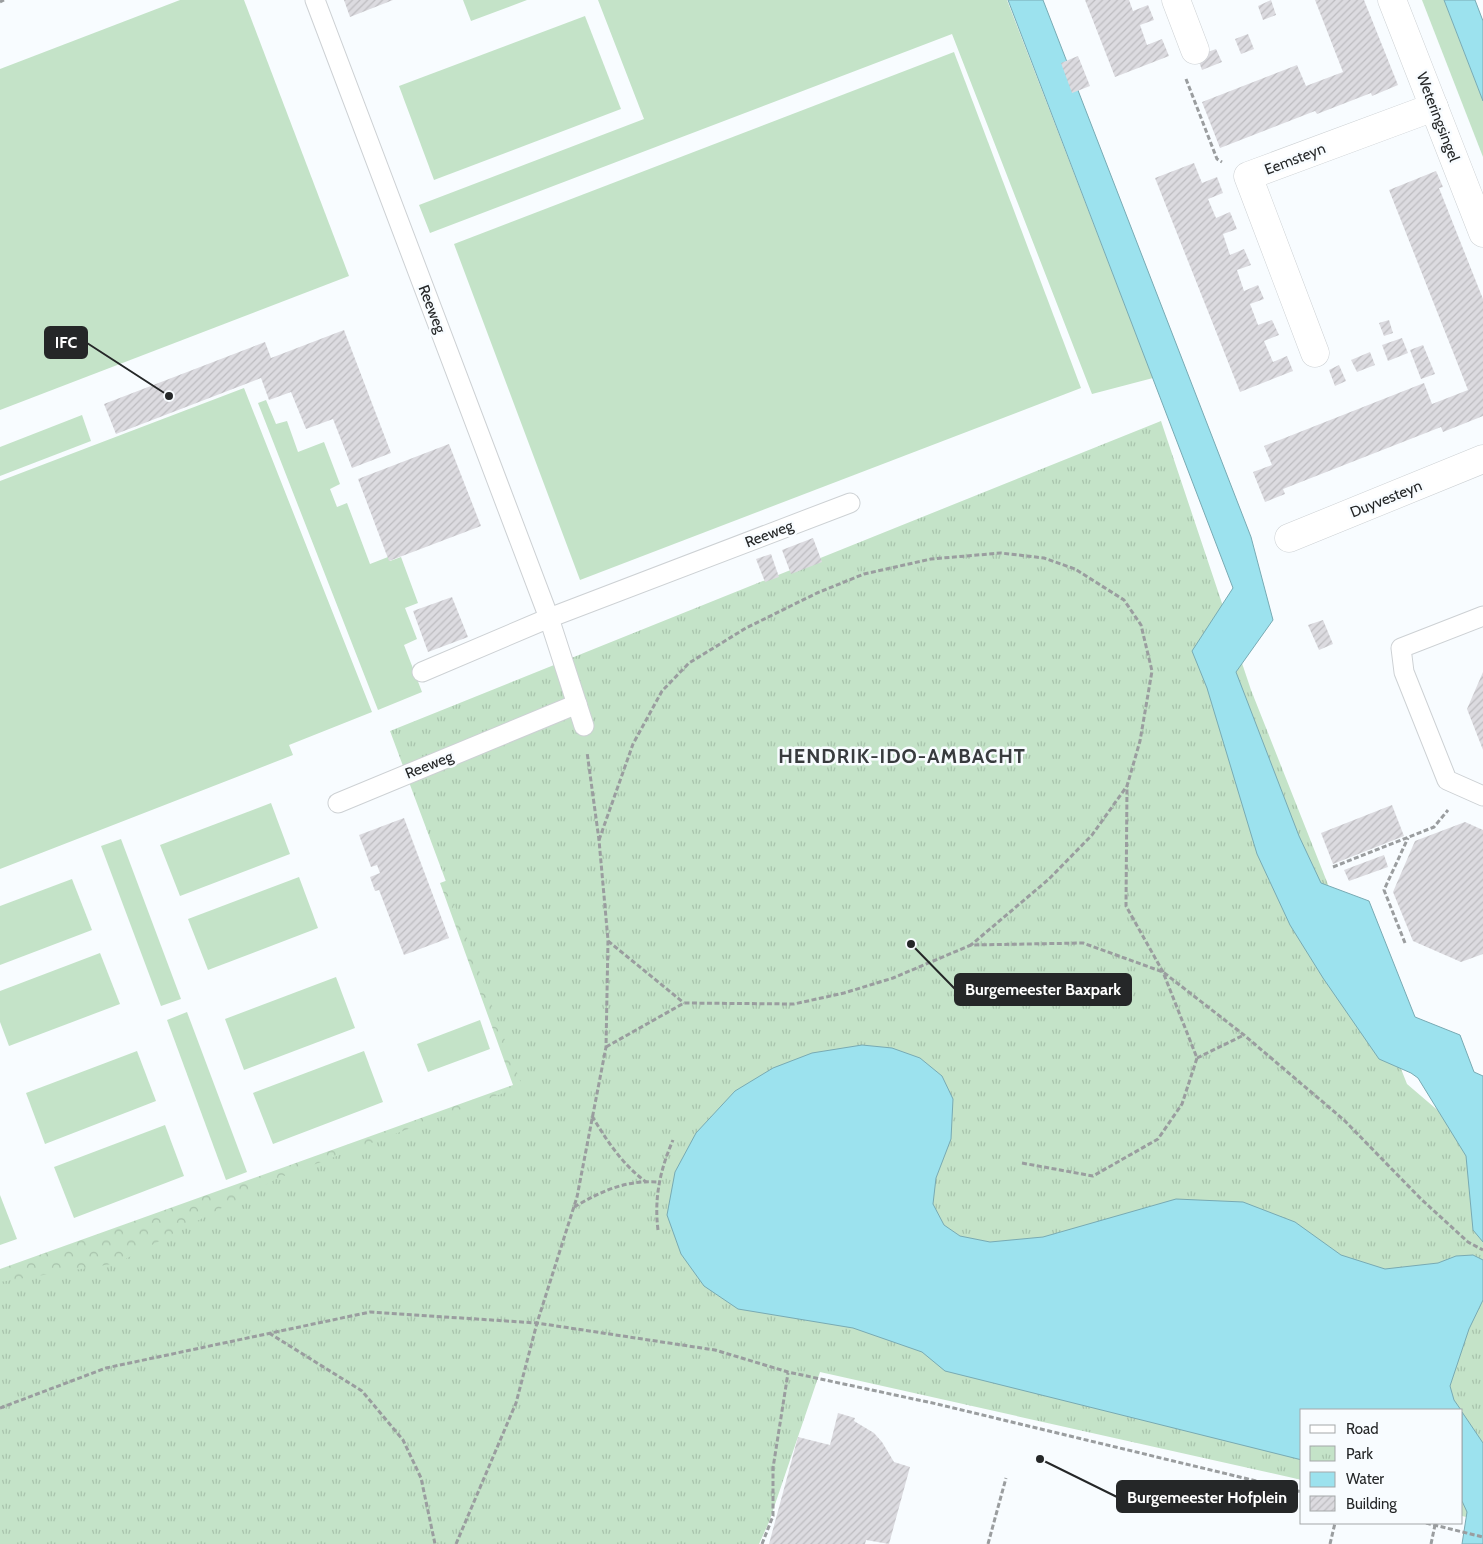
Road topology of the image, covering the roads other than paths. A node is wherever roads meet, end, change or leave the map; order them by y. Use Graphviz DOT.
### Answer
graph roads {
  1 [pos="315,0"];
  2 [pos="1176,0"];
  3 [pos="1392,0"];
  4 [pos="1195,50"];
  5 [pos="1434,107"];
  6 [pos="1483,234"];
  7 [pos="1315,354"];
  8 [pos="1483,459"];
  9 [pos="850,503"];
  10 [pos="1289,538"];
  11 [pos="1483,616"];
  12 [pos="549,618"];
  13 [pos="422,672"];
  14 [pos="577,704"];
  15 [pos="584,726"];
  16 [pos="1483,796"];
  17 [pos="338,803"];
  1 -- 12 [label="lane, Reeweg"];
  2 -- 4 [label="street"];
  3 -- 5 [label="street, Weteringsingel"];
  5 -- 6 [label="street, Weteringsingel"];
  5 -- 7 [label="street, Eemsteyn"];
  8 -- 10 [label="street, Duyvesteyn"];
  9 -- 12 [label="lane, Reeweg"];
  11 -- 16 [label="lane"];
  12 -- 13 [label="lane, Reeweg"];
  12 -- 14 [label="lane, Reeweg"];
  14 -- 15 [label="lane, Reeweg"];
  14 -- 17 [label="lane, Reeweg"];
}
